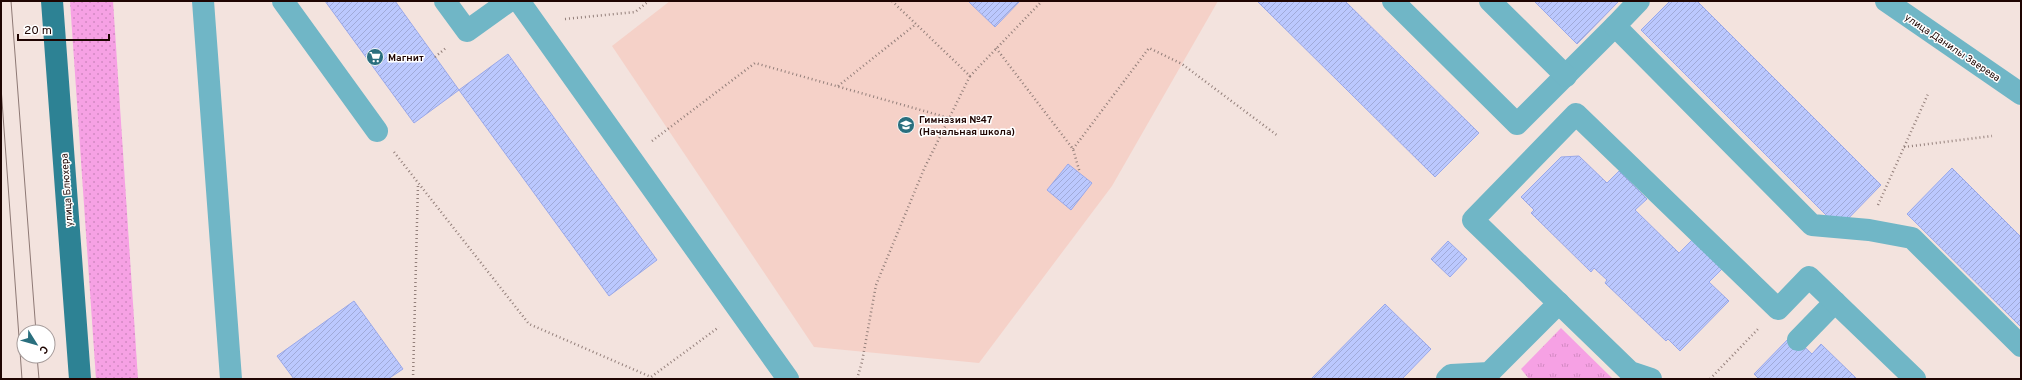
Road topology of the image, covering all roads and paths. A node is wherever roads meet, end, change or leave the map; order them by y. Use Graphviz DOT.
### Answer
graph roads {
  1 [pos="52,1"];
  2 [pos="203,1"];
  3 [pos="283,1"];
  4 [pos="445,1"];
  5 [pos="509,1"];
  6 [pos="519,1"];
  7 [pos="649,1"];
  8 [pos="892,1"];
  9 [pos="1042,1"];
  10 [pos="1393,1"];
  11 [pos="1490,1"];
  12 [pos="1639,1"];
  13 [pos="1886,1"];
  14 [pos="534,22"];
  15 [pos="916,24"];
  16 [pos="1615,26"];
  17 [pos="996,48"];
  18 [pos="970,76"];
  19 [pos="1566,76"];
  20 [pos="838,86"];
  21 [pos="1928,94"];
  22 [pos="2021,94"];
  23 [pos="949,118"];
  24 [pos="378,131"];
  25 [pos="1278,136"];
  26 [pos="1992,136"];
  27 [pos="1904,147"];
  28 [pos="1073,149"];
  29 [pos="630,158"];
  30 [pos="1080,173"];
  31 [pos="418,183"];
  32 [pos="1884,189"];
  33 [pos="1835,302"];
  34 [pos="1559,303"];
  35 [pos="1778,309"];
  36 [pos="740,313"];
  37 [pos="1798,340"];
  38 [pos="2021,346"];
  39 [pos="1490,376"];
  40 [pos="651,377"];
  41 [pos="80,379"];
  42 [pos="231,379"];
  43 [pos="413,379"];
  44 [pos="645,379"];
  45 [pos="788,379"];
  46 [pos="857,379"];
  47 [pos="1447,379"];
  48 [pos="1651,379"];
  49 [pos="1710,379"];
  50 [pos="1915,379"];
  1 -- 41 [label="main road, улица Блюхера"];
  2 -- 42 [label="street"];
  3 -- 24 [label="street"];
  4 -- 5 [label="street"];
  6 -- 14 [label="street"];
  7 -- 14 [label="path"];
  8 -- 15 [label="path"];
  9 -- 17 [label="path"];
  10 -- 19 [label="street"];
  11 -- 19 [label="street"];
  12 -- 16 [label="street"];
  13 -- 22 [label="street, улица Данилы Зверева"];
  14 -- 29 [label="street"];
  15 -- 18 [label="path"];
  15 -- 20 [label="path"];
  16 -- 19 [label="street"];
  16 -- 38 [label="street"];
  17 -- 18 [label="path"];
  17 -- 28 [label="path"];
  18 -- 23 [label="path"];
  20 -- 23 [label="path"];
  20 -- 29 [label="path"];
  21 -- 27 [label="path"];
  23 -- 46 [label="path"];
  24 -- 31 [label="path"];
  25 -- 28 [label="path"];
  26 -- 27 [label="path"];
  27 -- 32 [label="path"];
  28 -- 30 [label="path"];
  29 -- 36 [label="street"];
  31 -- 40 [label="path"];
  31 -- 43 [label="path"];
  33 -- 35 [label="street"];
  33 -- 37 [label="street"];
  33 -- 50 [label="street"];
  34 -- 35 [label="street"];
  34 -- 39 [label="street"];
  34 -- 48 [label="street"];
  35 -- 49 [label="path"];
  36 -- 40 [label="path"];
  36 -- 45 [label="street"];
  39 -- 47 [label="street"];
  40 -- 44 [label="path"];
}
